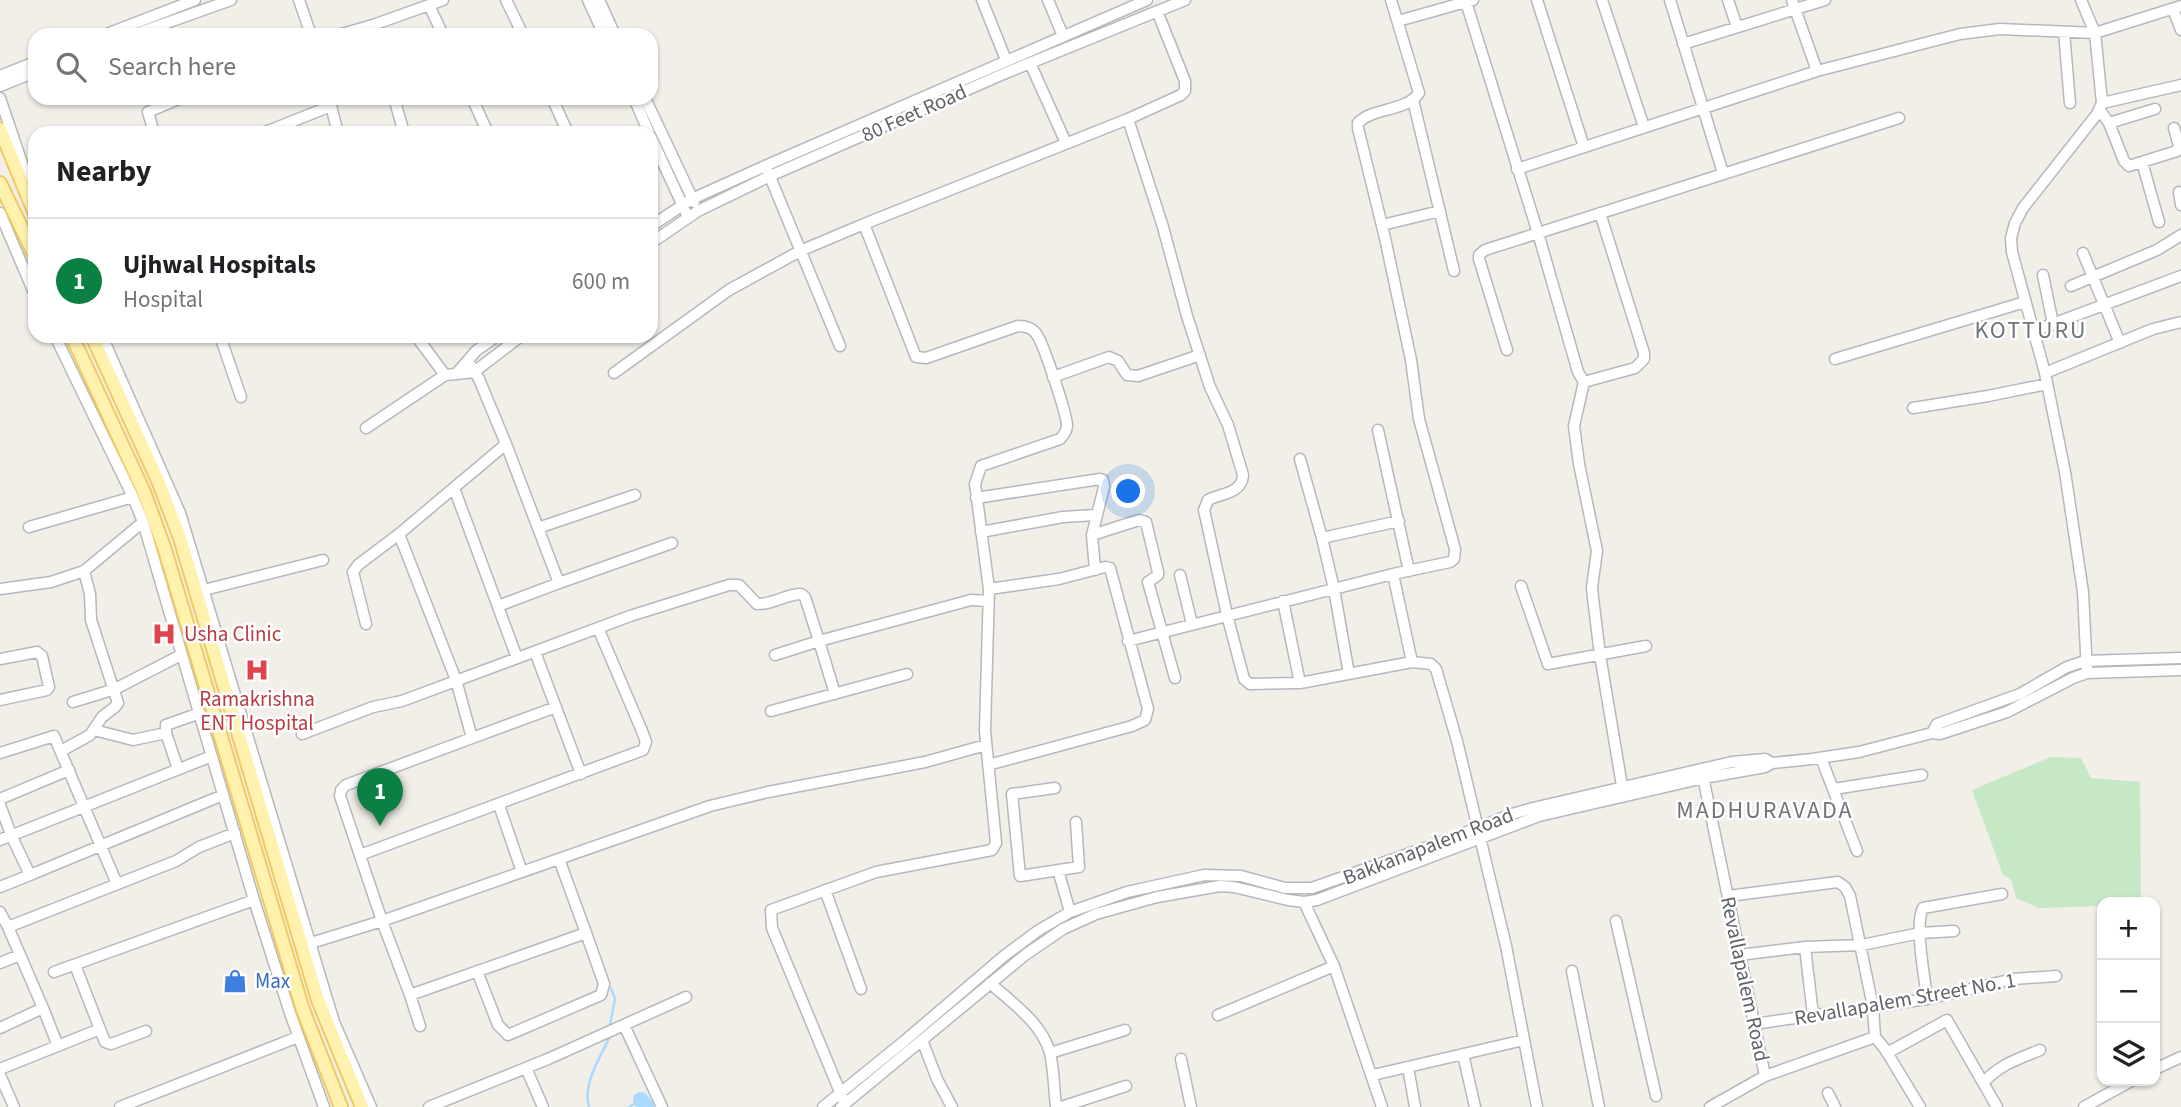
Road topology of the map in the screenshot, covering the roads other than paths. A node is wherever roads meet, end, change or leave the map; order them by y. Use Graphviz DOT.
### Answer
graph roads {
  1 [pos="195,0"];
  2 [pos="230,0"];
  3 [pos="299,0"];
  4 [pos="443,0"];
  5 [pos="506,0"];
  6 [pos="588,0"];
  7 [pos="598,0"];
  8 [pos="982,0"];
  9 [pos="1048,0"];
  10 [pos="1147,0"];
  11 [pos="1185,0"];
  12 [pos="1391,0"];
  13 [pos="1537,0"];
  14 [pos="1602,0"];
  15 [pos="1670,0"];
  16 [pos="1728,0"];
  17 [pos="1825,0"];
  18 [pos="2081,0"];
  19 [pos="1469,1"];
  20 [pos="429,5"];
  21 [pos="1793,5"];
  22 [pos="2177,8"];
  23 [pos="1157,11"];
  24 [pos="1398,22"];
  25 [pos="1737,27"];
  26 [pos="122,28"];
  27 [pos="152,28"];
  28 [pos="309,28"];
  29 [pos="378,28"];
  30 [pos="440,28"];
  31 [pos="520,28"];
  32 [pos="604,28"];
  33 [pos="606,28"];
  34 [pos="2181,30"];
  35 [pos="2064,32"];
  36 [pos="2095,33"];
  37 [pos="1063,36"];
  38 [pos="1684,44"];
  39 [pos="1006,60"];
  40 [pos="1030,63"];
  41 [pos="28,65"];
  42 [pos="1817,71"];
  43 [pos="28,75"];
  44 [pos="0,76"];
  45 [pos="2181,85"];
  46 [pos="0,86"];
  47 [pos="0,98"];
  48 [pos="1413,100"];
  49 [pos="2070,103"];
  50 [pos="164,105"];
  51 [pos="324,105"];
  52 [pos="331,105"];
  53 [pos="396,105"];
  54 [pos="475,105"];
  55 [pos="555,105"];
  56 [pos="637,105"];
  57 [pos="648,105"];
  58 [pos="2101,106"];
  59 [pos="1703,108"];
  60 [pos="2155,109"];
  61 [pos="1899,118"];
  62 [pos="1128,119"];
  63 [pos="2109,123"];
  64 [pos="152,126"];
  65 [pos="281,126"];
  66 [pos="336,126"];
  67 [pos="402,126"];
  68 [pos="485,126"];
  69 [pos="565,126"];
  70 [pos="646,126"];
  71 [pos="656,126"];
  72 [pos="1644,127"];
  73 [pos="2174,128"];
  74 [pos="0,129"];
  75 [pos="658,130"];
  76 [pos="1066,144"];
  77 [pos="1584,147"];
  78 [pos="658,149"];
  79 [pos="2142,162"];
  80 [pos="765,166"];
  81 [pos="1517,169"];
  82 [pos="1723,173"];
  83 [pos="770,176"];
  84 [pos="28,179"];
  85 [pos="0,183"];
  86 [pos="2179,192"];
  87 [pos="28,197"];
  88 [pos="687,202"];
  89 [pos="2181,205"];
  90 [pos="698,211"];
  91 [pos="1440,211"];
  92 [pos="0,213"];
  93 [pos="1600,213"];
  94 [pos="688,217"];
  95 [pos="658,221"];
  96 [pos="2159,222"];
  97 [pos="864,224"];
  98 [pos="1382,225"];
  99 [pos="1538,233"];
  100 [pos="2181,235"];
  101 [pos="658,238"];
  102 [pos="28,241"];
  103 [pos="800,251"];
  104 [pos="2084,253"];
  105 [pos="1454,271"];
  106 [pos="2043,275"];
  107 [pos="2181,276"];
  108 [pos="2092,277"];
  109 [pos="28,279"];
  110 [pos="2071,286"];
  111 [pos="2025,302"];
  112 [pos="2104,306"];
  113 [pos="2181,322"];
  114 [pos="2053,324"];
  115 [pos="2034,331"];
  116 [pos="658,341"];
  117 [pos="58,343"];
  118 [pos="75,343"];
  119 [pos="95,343"];
  120 [pos="105,343"];
  121 [pos="222,343"];
  122 [pos="422,343"];
  123 [pos="488,343"];
  124 [pos="512,343"];
  125 [pos="655,343"];
  126 [pos="2120,343"];
  127 [pos="840,346"];
  128 [pos="1507,350"];
  129 [pos="1200,355"];
  130 [pos="1835,359"];
  131 [pos="467,361"];
  132 [pos="474,372"];
  133 [pos="614,373"];
  134 [pos="451,374"];
  135 [pos="1053,377"];
  136 [pos="2046,378"];
  137 [pos="1584,382"];
  138 [pos="241,397"];
  139 [pos="1913,408"];
  140 [pos="366,428"];
  141 [pos="1378,430"];
  142 [pos="506,444"];
  143 [pos="1300,458"];
  144 [pos="454,488"];
  145 [pos="635,495"];
  146 [pos="133,497"];
  147 [pos="976,498"];
  148 [pos="1096,515"];
  149 [pos="1399,521"];
  150 [pos="143,522"];
  151 [pos="29,527"];
  152 [pos="538,528"];
  153 [pos="981,532"];
  154 [pos="399,534"];
  155 [pos="1092,536"];
  156 [pos="1322,538"];
  157 [pos="671,543"];
  158 [pos="323,560"];
  159 [pos="1095,570"];
  160 [pos="1409,570"];
  161 [pos="85,571"];
  162 [pos="1393,574"];
  163 [pos="1180,575"];
  164 [pos="559,583"];
  165 [pos="1521,586"];
  166 [pos="0,589"];
  167 [pos="989,589"];
  168 [pos="1334,589"];
  169 [pos="204,590"];
  170 [pos="988,601"];
  171 [pos="1283,601"];
  172 [pos="498,606"];
  173 [pos="1227,615"];
  174 [pos="366,624"];
  175 [pos="1192,624"];
  176 [pos="598,628"];
  177 [pos="1162,632"];
  178 [pos="819,641"];
  179 [pos="1128,641"];
  180 [pos="1646,646"];
  181 [pos="535,652"];
  182 [pos="181,654"];
  183 [pos="775,655"];
  184 [pos="1600,655"];
  185 [pos="517,658"];
  186 [pos="2181,658"];
  187 [pos="0,659"];
  188 [pos="2085,661"];
  189 [pos="1412,663"];
  190 [pos="2181,670"];
  191 [pos="2087,673"];
  192 [pos="906,674"];
  193 [pos="1349,674"];
  194 [pos="1175,678"];
  195 [pos="456,680"];
  196 [pos="1300,682"];
  197 [pos="115,689"];
  198 [pos="835,694"];
  199 [pos="0,700"];
  200 [pos="73,702"];
  201 [pos="556,706"];
  202 [pos="771,711"];
  203 [pos="200,713"];
  204 [pos="94,730"];
  205 [pos="166,733"];
  206 [pos="1931,733"];
  207 [pos="302,734"];
  208 [pos="472,738"];
  209 [pos="986,745"];
  210 [pos="64,750"];
  211 [pos="0,753"];
  212 [pos="212,755"];
  213 [pos="1821,758"];
  214 [pos="988,765"];
  215 [pos="178,769"];
  216 [pos="69,770"];
  217 [pos="1703,773"];
  218 [pos="581,774"];
  219 [pos="1922,775"];
  220 [pos="1622,786"];
  221 [pos="1055,788"];
  222 [pos="1834,789"];
  223 [pos="223,795"];
  224 [pos="0,802"];
  225 [pos="499,805"];
  226 [pos="84,808"];
  227 [pos="1076,822"];
  228 [pos="235,833"];
  229 [pos="1478,834"];
  230 [pos="12,837"];
  231 [pos="0,840"];
  232 [pos="100,846"];
  233 [pos="1857,851"];
  234 [pos="360,855"];
  235 [pos="559,859"];
  236 [pos="1058,870"];
  237 [pos="522,872"];
  238 [pos="30,875"];
  239 [pos="117,884"];
  240 [pos="0,887"];
  241 [pos="825,890"];
  242 [pos="2002,894"];
  243 [pos="1728,896"];
  244 [pos="254,900"];
  245 [pos="1304,902"];
  246 [pos="0,912"];
  247 [pos="1070,912"];
  248 [pos="382,921"];
  249 [pos="1616,921"];
  250 [pos="8,927"];
  251 [pos="1954,931"];
  252 [pos="586,933"];
  253 [pos="1920,933"];
  254 [pos="311,943"];
  255 [pos="1862,945"];
  256 [pos="1805,947"];
  257 [pos="20,955"];
  258 [pos="1739,955"];
  259 [pos="0,963"];
  260 [pos="75,965"];
  261 [pos="1334,966"];
  262 [pos="477,971"];
  263 [pos="1572,971"];
  264 [pos="54,972"];
  265 [pos="2056,976"];
  266 [pos="990,983"];
  267 [pos="861,989"];
  268 [pos="410,995"];
  269 [pos="686,998"];
  270 [pos="1927,999"];
  271 [pos="1873,1007"];
  272 [pos="43,1008"];
  273 [pos="1218,1015"];
  274 [pos="1814,1015"];
  275 [pos="1754,1024"];
  276 [pos="624,1025"];
  277 [pos="420,1026"];
  278 [pos="0,1028"];
  279 [pos="100,1029"];
  280 [pos="1125,1030"];
  281 [pos="146,1031"];
  282 [pos="298,1037"];
  283 [pos="1875,1037"];
  284 [pos="922,1040"];
  285 [pos="1524,1040"];
  286 [pos="58,1046"];
  287 [pos="2040,1050"];
  288 [pos="1050,1053"];
  289 [pos="1887,1053"];
  290 [pos="1464,1054"];
  291 [pos="2181,1057"];
  292 [pos="1181,1059"];
  293 [pos="1408,1067"];
  294 [pos="2160,1067"];
  295 [pos="526,1068"];
  296 [pos="0,1069"];
  297 [pos="0,1075"];
  298 [pos="1373,1075"];
  299 [pos="1765,1076"];
  300 [pos="1983,1083"];
  301 [pos="1126,1086"];
  302 [pos="2122,1086"];
  303 [pos="1828,1093"];
  304 [pos="841,1094"];
  305 [pos="1656,1096"];
  306 [pos="360,1102"];
  307 [pos="949,1102"];
  308 [pos="843,1106"];
  309 [pos="14,1107"];
  310 [pos="120,1107"];
  311 [pos="324,1107"];
  312 [pos="341,1107"];
  313 [pos="371,1107"];
  314 [pos="429,1107"];
  315 [pos="543,1107"];
  316 [pos="662,1107"];
  317 [pos="823,1107"];
  318 [pos="1059,1107"];
  319 [pos="1191,1107"];
  320 [pos="1382,1107"];
  321 [pos="1415,1107"];
  322 [pos="1475,1107"];
  323 [pos="1537,1107"];
  324 [pos="1599,1107"];
  325 [pos="1710,1107"];
  326 [pos="1835,1107"];
  327 [pos="1920,1107"];
  328 [pos="1997,1107"];
  329 [pos="2084,1107"];
  1 -- 26 [label="street"];
  2 -- 27 [label="street"];
  3 -- 28 [label="street"];
  4 -- 20 [label="street"];
  5 -- 31 [label="street"];
  6 -- 32 [label="street"];
  7 -- 33 [label="street"];
  8 -- 39 [label="street"];
  9 -- 37 [label="street"];
  10 -- 37 [label="street"];
  11 -- 23 [label="street, 80 Feet Road"];
  12 -- 24 [label="street"];
  13 -- 77 [label="street"];
  14 -- 72 [label="street"];
  15 -- 38 [label="street"];
  16 -- 25 [label="street"];
  17 -- 21 [label="street"];
  18 -- 36 [label="street"];
  19 -- 24 [label="street"];
  19 -- 81 [label="street"];
  20 -- 29 [label="street"];
  20 -- 30 [label="street"];
  21 -- 25 [label="street"];
  21 -- 42 [label="street"];
  22 -- 34 [label="street"];
  22 -- 36 [label="street"];
  23 -- 40 [label="street, 80 Feet Road"];
  23 -- 62 [label="street"];
  24 -- 48 [label="street"];
  25 -- 38 [label="street"];
  35 -- 36 [label="street"];
  35 -- 42 [label="street"];
  35 -- 49 [label="street"];
  36 -- 58 [label="street"];
  37 -- 39 [label="street"];
  38 -- 59 [label="street"];
  39 -- 80 [label="street"];
  40 -- 76 [label="street"];
  40 -- 83 [label="street, 80 Feet Road"];
  41 -- 44 [label="street"];
  42 -- 59 [label="street"];
  43 -- 46 [label="street"];
  45 -- 58 [label="street"];
  47 -- 84 [label="street"];
  48 -- 91 [label="street"];
  48 -- 98 [label="street"];
  50 -- 64 [label="street"];
  51 -- 65 [label="street"];
  52 -- 66 [label="street"];
  53 -- 67 [label="street"];
  54 -- 68 [label="street"];
  55 -- 69 [label="street"];
  56 -- 70 [label="street"];
  57 -- 71 [label="street"];
  58 -- 63 [label="street"];
  58 -- 111 [label="street"];
  59 -- 72 [label="street"];
  59 -- 82 [label="street"];
  60 -- 63 [label="street"];
  61 -- 82 [label="street"];
  62 -- 76 [label="street"];
  62 -- 129 [label="street"];
  63 -- 79 [label="street"];
  72 -- 77 [label="street"];
  73 -- 79 [label="street"];
  74 -- 87 [label="main road"];
  75 -- 88 [label="street"];
  76 -- 97 [label="street"];
  77 -- 81 [label="street"];
  78 -- 88 [label="street"];
  79 -- 96 [label="street"];
  80 -- 83 [label="street"];
  80 -- 88 [label="street"];
  81 -- 99 [label="street"];
  82 -- 93 [label="street"];
  83 -- 90 [label="street, 80 Feet Road"];
  83 -- 103 [label="street"];
  85 -- 102 [label="main road"];
  86 -- 89 [label="street"];
  88 -- 90 [label="street"];
  88 -- 94 [label="street"];
  88 -- 95 [label="street"];
  90 -- 94 [label="street, 80 Feet Road"];
  91 -- 98 [label="street"];
  91 -- 105 [label="street"];
  92 -- 109 [label="street"];
  93 -- 99 [label="street"];
  93 -- 137 [label="street"];
  94 -- 101 [label="street, 80 Feet Road"];
  97 -- 103 [label="street"];
  97 -- 135 [label="street"];
  98 -- 160 [label="street"];
  99 -- 128 [label="street"];
  99 -- 137 [label="street"];
  100 -- 108 [label="street"];
  103 -- 116 [label="street"];
  103 -- 127 [label="street"];
  104 -- 108 [label="street"];
  106 -- 114 [label="street"];
  107 -- 112 [label="street"];
  108 -- 110 [label="street"];
  108 -- 112 [label="street"];
  111 -- 115 [label="street"];
  111 -- 130 [label="street"];
  112 -- 114 [label="street"];
  112 -- 126 [label="street"];
  113 -- 126 [label="street"];
  114 -- 115 [label="street"];
  115 -- 136 [label="street"];
  117 -- 146 [label="street"];
  118 -- 312 [label="main road"];
  119 -- 306 [label="main road"];
  120 -- 169 [label="street"];
  121 -- 138 [label="street"];
  122 -- 134 [label="street"];
  123 -- 131 [label="street"];
  124 -- 132 [label="street"];
  125 -- 133 [label="street"];
  126 -- 136 [label="street"];
  129 -- 135 [label="street"];
  129 -- 173 [label="street"];
  131 -- 132 [label="street"];
  131 -- 134 [label="street"];
  132 -- 134 [label="street"];
  132 -- 142 [label="street"];
  134 -- 140 [label="street"];
  135 -- 147 [label="street"];
  136 -- 139 [label="street"];
  136 -- 188 [label="street"];
  137 -- 184 [label="street"];
  141 -- 149 [label="street"];
  142 -- 144 [label="street"];
  142 -- 152 [label="street"];
  143 -- 156 [label="street"];
  144 -- 154 [label="street"];
  144 -- 172 [label="street"];
  145 -- 152 [label="street"];
  146 -- 150 [label="street"];
  146 -- 151 [label="street"];
  147 -- 148 [label="street"];
  147 -- 153 [label="street"];
  148 -- 153 [label="street"];
  148 -- 155 [label="street"];
  149 -- 156 [label="street"];
  149 -- 160 [label="street"];
  150 -- 161 [label="street"];
  150 -- 182 [label="street"];
  152 -- 164 [label="street"];
  153 -- 167 [label="street"];
  154 -- 174 [label="street"];
  154 -- 195 [label="street"];
  155 -- 159 [label="street"];
  155 -- 177 [label="street"];
  156 -- 168 [label="street"];
  157 -- 164 [label="street"];
  158 -- 169 [label="street"];
  159 -- 167 [label="street"];
  159 -- 179 [label="street"];
  160 -- 162 [label="street"];
  161 -- 166 [label="street"];
  161 -- 197 [label="street"];
  162 -- 168 [label="street"];
  162 -- 189 [label="street"];
  163 -- 175 [label="street"];
  164 -- 172 [label="street"];
  165 -- 184 [label="street"];
  167 -- 170 [label="street"];
  168 -- 171 [label="street"];
  168 -- 193 [label="street"];
  169 -- 254 [label="street"];
  170 -- 178 [label="street"];
  170 -- 209 [label="street"];
  171 -- 173 [label="street"];
  171 -- 196 [label="street"];
  172 -- 185 [label="street"];
  173 -- 175 [label="street"];
  173 -- 196 [label="street"];
  175 -- 177 [label="street"];
  176 -- 178 [label="street"];
  176 -- 181 [label="street"];
  176 -- 218 [label="street"];
  177 -- 179 [label="street"];
  177 -- 194 [label="street"];
  178 -- 183 [label="street"];
  178 -- 198 [label="street"];
  179 -- 214 [label="street"];
  180 -- 184 [label="street"];
  181 -- 185 [label="street"];
  181 -- 201 [label="street"];
  182 -- 197 [label="street"];
  182 -- 203 [label="street"];
  184 -- 220 [label="street"];
  185 -- 195 [label="street"];
  186 -- 188 [label="street"];
  187 -- 199 [label="street"];
  188 -- 191 [label="street"];
  188 -- 206 [label="street"];
  189 -- 193 [label="street"];
  189 -- 229 [label="street"];
  190 -- 191 [label="street"];
  191 -- 206 [label="street, Bakkanapalem Road"];
  192 -- 198 [label="street"];
  193 -- 196 [label="street"];
  195 -- 207 [label="street"];
  195 -- 208 [label="street"];
  197 -- 200 [label="street"];
  197 -- 204 [label="street"];
  198 -- 202 [label="street"];
  201 -- 208 [label="street"];
  201 -- 218 [label="street"];
  203 -- 205 [label="street"];
  203 -- 212 [label="street"];
  204 -- 205 [label="street"];
  204 -- 210 [label="street"];
  205 -- 215 [label="street"];
  206 -- 213 [label="street, Bakkanapalem Road"];
  208 -- 234 [label="street"];
  209 -- 214 [label="street"];
  209 -- 235 [label="street"];
  210 -- 211 [label="street"];
  210 -- 216 [label="street"];
  212 -- 215 [label="street"];
  212 -- 223 [label="street"];
  213 -- 217 [label="street, Bakkanapalem Road"];
  213 -- 222 [label="street"];
  214 -- 241 [label="street"];
  215 -- 226 [label="street"];
  216 -- 224 [label="street"];
  216 -- 226 [label="street"];
  217 -- 220 [label="street, Bakkanapalem Road"];
  217 -- 229 [label="street"];
  217 -- 243 [label="street, Revallapalem Road"];
  218 -- 225 [label="street"];
  219 -- 222 [label="street"];
  220 -- 229 [label="street, Bakkanapalem Road"];
  221 -- 236 [label="street"];
  222 -- 233 [label="street"];
  223 -- 228 [label="street"];
  223 -- 232 [label="street"];
  224 -- 230 [label="street"];
  225 -- 234 [label="street"];
  225 -- 237 [label="street"];
  226 -- 230 [label="street"];
  226 -- 232 [label="street"];
  227 -- 236 [label="street"];
  228 -- 239 [label="street"];
  228 -- 244 [label="street"];
  229 -- 245 [label="street"];
  229 -- 247 [label="street, Bakkanapalem Road"];
  229 -- 285 [label="street"];
  230 -- 231 [label="street"];
  230 -- 238 [label="street"];
  232 -- 238 [label="street"];
  232 -- 239 [label="street"];
  234 -- 248 [label="street"];
  235 -- 237 [label="street"];
  235 -- 252 [label="street"];
  236 -- 247 [label="street"];
  237 -- 248 [label="street"];
  238 -- 240 [label="street"];
  239 -- 250 [label="street"];
  241 -- 267 [label="street"];
  241 -- 304 [label="street"];
  242 -- 253 [label="street"];
  243 -- 255 [label="street"];
  243 -- 258 [label="street, Revallapalem Road"];
  244 -- 260 [label="street"];
  244 -- 282 [label="street"];
  245 -- 261 [label="street"];
  245 -- 266 [label="street"];
  246 -- 250 [label="street"];
  247 -- 304 [label="street, Bakkanapalem Road"];
  248 -- 254 [label="street"];
  248 -- 268 [label="street"];
  249 -- 305 [label="street"];
  250 -- 257 [label="street"];
  251 -- 253 [label="street"];
  252 -- 262 [label="street"];
  252 -- 262 [label="street"];
  253 -- 255 [label="street"];
  253 -- 270 [label="street"];
  254 -- 313 [label="street"];
  255 -- 256 [label="street"];
  255 -- 271 [label="street"];
  256 -- 258 [label="street"];
  256 -- 274 [label="street"];
  257 -- 259 [label="street"];
  257 -- 272 [label="street"];
  258 -- 275 [label="street, Revallapalem Road"];
  260 -- 264 [label="street"];
  260 -- 279 [label="street"];
  261 -- 273 [label="street"];
  261 -- 298 [label="street"];
  262 -- 268 [label="street"];
  263 -- 324 [label="street"];
  265 -- 270 [label="street, Revallapalem Street No. 1"];
  266 -- 284 [label="street"];
  266 -- 288 [label="street"];
  268 -- 277 [label="street"];
  269 -- 276 [label="street"];
  270 -- 271 [label="street, Revallapalem Street No. 1"];
  271 -- 274 [label="street, Revallapalem Street No. 1"];
  271 -- 283 [label="street"];
  272 -- 278 [label="street"];
  272 -- 286 [label="street"];
  274 -- 275 [label="street, Revallapalem Street No. 1"];
  275 -- 299 [label="street, Revallapalem Road"];
  276 -- 295 [label="street"];
  276 -- 316 [label="street"];
  279 -- 281 [label="street"];
  279 -- 286 [label="street"];
  280 -- 288 [label="street"];
  282 -- 310 [label="street"];
  282 -- 311 [label="street"];
  283 -- 289 [label="street"];
  283 -- 299 [label="street, Revallapalem Road"];
  284 -- 307 [label="street"];
  284 -- 308 [label="street"];
  285 -- 290 [label="street"];
  285 -- 323 [label="street"];
  286 -- 296 [label="street"];
  287 -- 300 [label="street"];
  288 -- 318 [label="street"];
  289 -- 300 [label="street"];
  289 -- 327 [label="street"];
  290 -- 293 [label="street"];
  290 -- 322 [label="street"];
  291 -- 294 [label="street"];
  292 -- 319 [label="street"];
  293 -- 298 [label="street"];
  293 -- 321 [label="street"];
  295 -- 314 [label="street"];
  295 -- 315 [label="street"];
  297 -- 309 [label="street"];
  298 -- 320 [label="street"];
  299 -- 325 [label="street"];
  300 -- 328 [label="street"];
  301 -- 318 [label="street"];
  302 -- 329 [label="street"];
  303 -- 326 [label="street"];
  304 -- 308 [label="street"];
  304 -- 317 [label="street, Bakkanapalem Road"];
}
